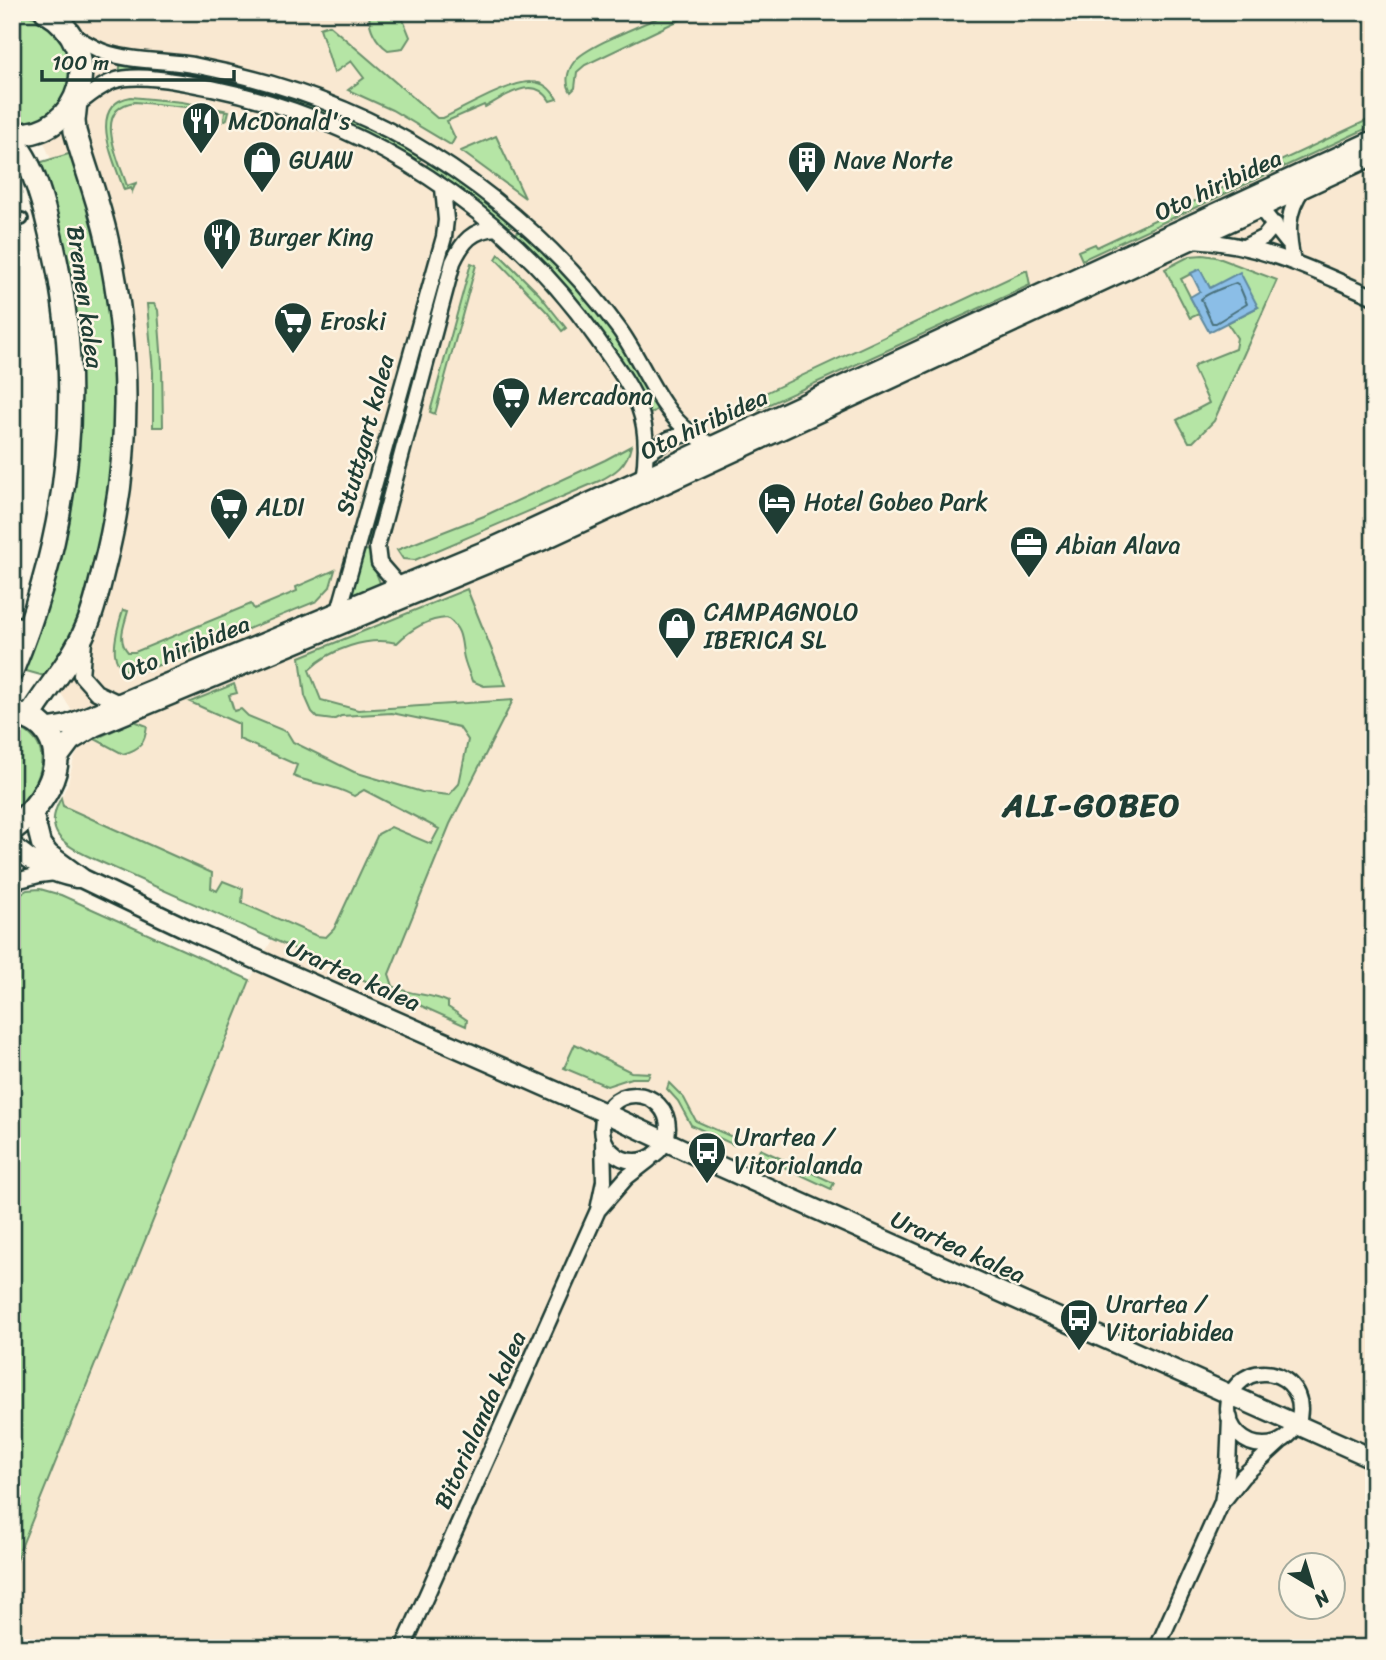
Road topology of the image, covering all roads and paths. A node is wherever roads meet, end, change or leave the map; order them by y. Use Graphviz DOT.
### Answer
graph roads {
  1 [pos="46,12"];
  2 [pos="71,35"];
  3 [pos="72,105"];
  4 [pos="12,134"];
  5 [pos="1374,140"];
  6 [pos="12,141"];
  7 [pos="1374,155"];
  8 [pos="443,188"];
  9 [pos="1303,188"];
  10 [pos="1253,203"];
  11 [pos="1275,224"];
  12 [pos="496,228"];
  13 [pos="1190,240"];
  14 [pos="1289,244"];
  15 [pos="1247,246"];
  16 [pos="1293,261"];
  17 [pos="1374,297"];
  18 [pos="690,433"];
  19 [pos="714,446"];
  20 [pos="648,453"];
  21 [pos="643,479"];
  22 [pos="399,586"];
  23 [pos="339,611"];
  24 [pos="21,626"];
  25 [pos="86,630"];
  26 [pos="12,671"];
  27 [pos="117,702"];
  28 [pos="29,721"];
  29 [pos="56,761"];
  30 [pos="33,812"];
  31 [pos="12,830"];
  32 [pos="12,845"];
  33 [pos="55,873"];
  34 [pos="83,879"];
  35 [pos="12,882"];
  36 [pos="605,1113"];
  37 [pos="603,1139"];
  38 [pos="666,1140"];
  39 [pos="652,1157"];
  40 [pos="598,1210"];
  41 [pos="1231,1394"];
  42 [pos="1230,1418"];
  43 [pos="1297,1425"];
  44 [pos="1283,1440"];
  45 [pos="1374,1459"];
  46 [pos="1222,1503"];
  47 [pos="403,1648"];
  48 [pos="1157,1648"];
  1 -- 2 [label="main road"];
  2 -- 3 [label="main road, Bremen kalea"];
  2 -- 18 [label="street"];
  3 -- 4 [label="main road"];
  3 -- 8 [label="street"];
  3 -- 25 [label="main road, Bremen kalea"];
  5 -- 10 [label="street, Oto hiribidea"];
  6 -- 24 [label="main road, Bremen kalea"];
  7 -- 9 [label="street, Oto hiribidea"];
  8 -- 12 [label="street"];
  8 -- 23 [label="street, Stuttgart kalea"];
  9 -- 10 [label="street, Oto hiribidea"];
  9 -- 14 [label="street"];
  10 -- 11 [label="street"];
  10 -- 13 [label="street, Oto hiribidea"];
  10 -- 19 [label="street, Oto hiribidea"];
  11 -- 14 [label="street"];
  11 -- 15 [label="street"];
  12 -- 20 [label="street"];
  12 -- 22 [label="street, Stuttgart kalea"];
  13 -- 15 [label="street"];
  13 -- 29 [label="street, Oto hiribidea"];
  14 -- 16 [label="street"];
  15 -- 16 [label="street"];
  16 -- 17 [label="street"];
  18 -- 19 [label="street"];
  18 -- 20 [label="street"];
  19 -- 21 [label="street, Oto hiribidea"];
  20 -- 21 [label="street"];
  21 -- 22 [label="street, Oto hiribidea"];
  22 -- 23 [label="street, Oto hiribidea"];
  23 -- 27 [label="street, Oto hiribidea"];
  24 -- 26 [label="main road, Bremen kalea"];
  25 -- 27 [label="street, Bremen kalea"];
  25 -- 28 [label="main road, Bremen kalea"];
  27 -- 28 [label="street, Oto hiribidea"];
  28 -- 29 [label="main road"];
  29 -- 30 [label="main road"];
  30 -- 31 [label="main road"];
  30 -- 34 [label="street, Urartea kalea"];
  32 -- 33 [label="street, Urartea kalea"];
  33 -- 34 [label="street, Urartea kalea"];
  33 -- 35 [label="street"];
  34 -- 36 [label="street, Urartea kalea"];
  36 -- 37 [label="street"];
  36 -- 38 [label="street, Urartea kalea"];
  36 -- 38 [label="street"];
  37 -- 39 [label="street"];
  37 -- 40 [label="street, Bitorialanda kalea"];
  38 -- 39 [label="street"];
  38 -- 41 [label="street, Urartea kalea"];
  39 -- 40 [label="street, Bitorialanda kalea"];
  40 -- 47 [label="street, Bitorialanda kalea"];
  41 -- 42 [label="street"];
  41 -- 43 [label="street, Urartea kalea"];
  41 -- 43 [label="street"];
  42 -- 44 [label="street"];
  42 -- 46 [label="street"];
  43 -- 44 [label="street"];
  43 -- 45 [label="street, Urartea kalea"];
  44 -- 46 [label="street"];
  46 -- 48 [label="street"];
}
